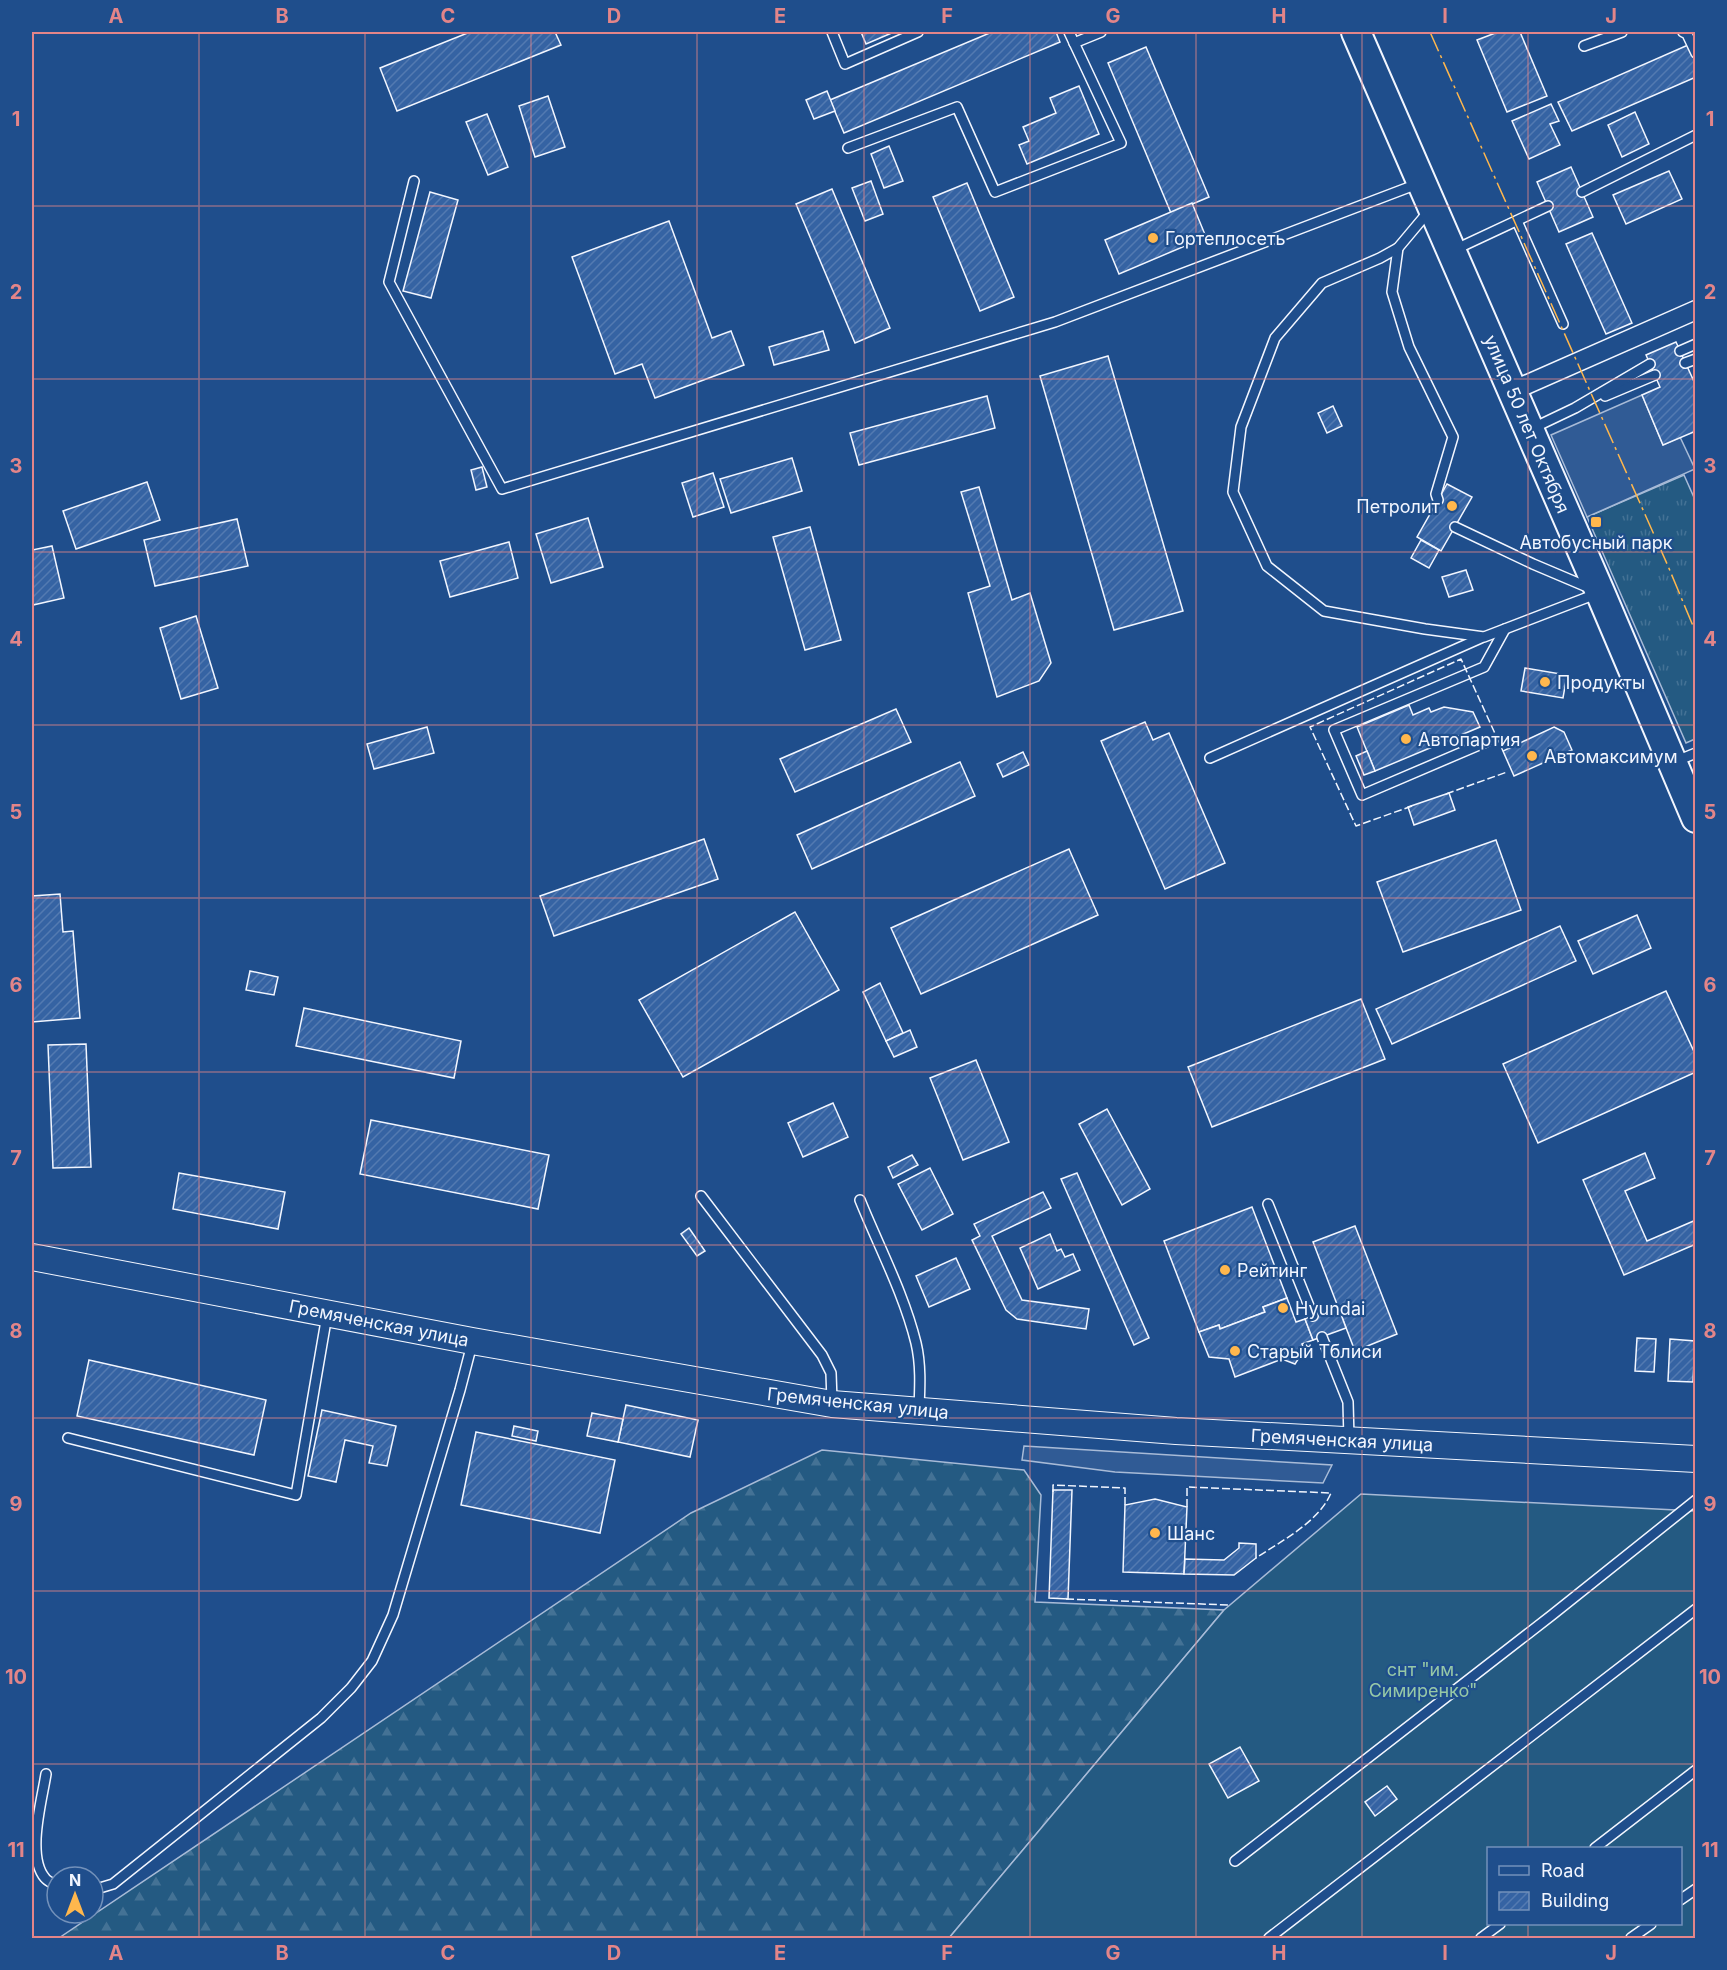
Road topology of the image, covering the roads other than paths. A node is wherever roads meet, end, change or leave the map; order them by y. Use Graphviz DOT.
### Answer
graph roads {
  1 [pos="832,32"];
  2 [pos="918,32"];
  3 [pos="1069,32"];
  4 [pos="1101,32"];
  5 [pos="1356,32"];
  6 [pos="1622,32"];
  7 [pos="1683,32"];
  8 [pos="1074,43"];
  9 [pos="1584,46"];
  10 [pos="1695,54"];
  11 [pos="1695,135"];
  12 [pos="848,148"];
  13 [pos="414,181"];
  14 [pos="1582,192"];
  15 [pos="1427,194"];
  16 [pos="1548,206"];
  17 [pos="1517,221"];
  18 [pos="1398,248"];
  19 [pos="1452,251"];
  20 [pos="1695,310"];
  21 [pos="1563,324"];
  22 [pos="1695,344"];
  23 [pos="1680,351"];
  24 [pos="1695,359"];
  25 [pos="1685,363"];
  26 [pos="1650,364"];
  27 [pos="1655,375"];
  28 [pos="1512,391"];
  29 [pos="1575,408"];
  30 [pos="1529,430"];
  31 [pos="1438,500"];
  32 [pos="1455,527"];
  33 [pos="1600,592"];
  34 [pos="1505,629"];
  35 [pos="1484,637"];
  36 [pos="1486,742"];
  37 [pos="1210,758"];
  38 [pos="1684,758"];
  39 [pos="1695,818"];
  40 [pos="701,1196"];
  41 [pos="860,1200"];
  42 [pos="1269,1204"];
  43 [pos="32,1257"];
  44 [pos="328,1314"];
  45 [pos="1313,1316"];
  46 [pos="1322,1337"];
  47 [pos="472,1341"];
  48 [pos="832,1404"];
  49 [pos="919,1410"];
  50 [pos="68,1438"];
  51 [pos="1349,1439"];
  52 [pos="1695,1459"];
  53 [pos="1695,1500"];
  54 [pos="1695,1609"];
  55 [pos="1695,1770"];
  56 [pos="46,1774"];
  57 [pos="1596,1847"];
  58 [pos="1235,1860"];
  59 [pos="45,1878"];
  60 [pos="105,1886"];
  61 [pos="1695,1889"];
  62 [pos="1682,1899"];
  63 [pos="1497,1925"];
  64 [pos="1648,1925"];
  65 [pos="1269,1938"];
  66 [pos="1480,1938"];
  67 [pos="1631,1938"];
  1 -- 2 [label="lane"];
  3 -- 8 [label="lane"];
  4 -- 8 [label="lane"];
  5 -- 15 [label="main road, улица 50 лет Октября"];
  6 -- 9 [label="lane"];
  7 -- 10 [label="lane"];
  8 -- 12 [label="lane"];
  11 -- 14 [label="lane"];
  13 -- 15 [label="lane"];
  15 -- 18 [label="lane"];
  15 -- 19 [label="main road, улица 50 лет Октября"];
  16 -- 17 [label="lane"];
  17 -- 19 [label="lane"];
  17 -- 21 [label="lane"];
  18 -- 31 [label="lane"];
  18 -- 35 [label="lane"];
  19 -- 28 [label="main road, улица 50 лет Октября"];
  20 -- 28 [label="street"];
  22 -- 23 [label="lane"];
  24 -- 25 [label="lane"];
  26 -- 29 [label="lane"];
  27 -- 29 [label="lane"];
  28 -- 30 [label="main road, улица 50 лет Октября"];
  29 -- 30 [label="lane"];
  30 -- 33 [label="main road, улица 50 лет Октября"];
  32 -- 33 [label="lane"];
  33 -- 34 [label="lane"];
  33 -- 38 [label="main road, улица 50 лет Октября"];
  34 -- 35 [label="lane"];
  34 -- 36 [label="lane"];
  35 -- 37 [label="lane"];
  38 -- 39 [label="main road, улица 50 лет Октября"];
  40 -- 48 [label="lane"];
  41 -- 49 [label="lane"];
  42 -- 45 [label="lane"];
  43 -- 44 [label="main road, Гремяченская улица"];
  44 -- 47 [label="main road, Гремяченская улица"];
  44 -- 50 [label="lane"];
  46 -- 51 [label="lane"];
  47 -- 48 [label="main road, Гремяченская улица"];
  47 -- 60 [label="lane"];
  48 -- 49 [label="main road, Гремяченская улица"];
  49 -- 51 [label="main road, Гремяченская улица"];
  51 -- 52 [label="main road, Гремяченская улица"];
  53 -- 58 [label="lane"];
  54 -- 65 [label="lane"];
  55 -- 57 [label="lane"];
  56 -- 59 [label="lane"];
  61 -- 62 [label="lane"];
  63 -- 66 [label="lane"];
  64 -- 67 [label="lane"];
}
